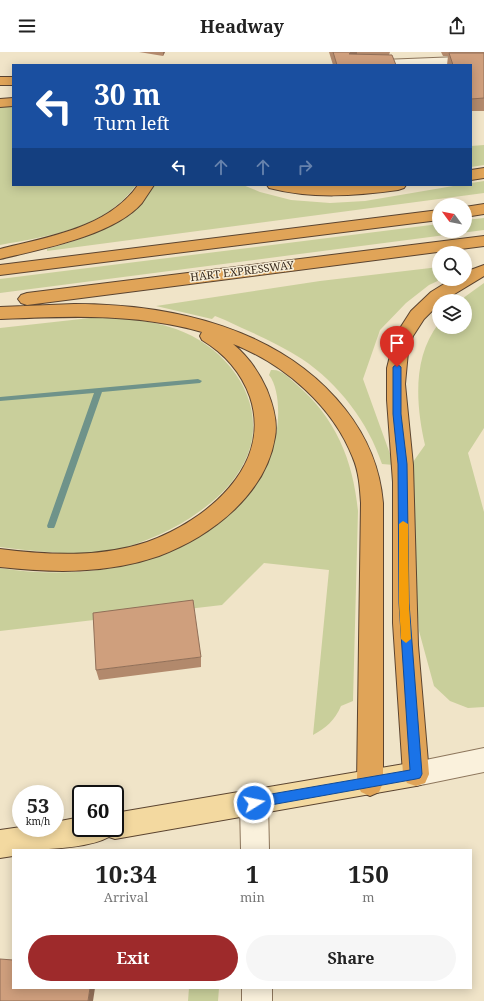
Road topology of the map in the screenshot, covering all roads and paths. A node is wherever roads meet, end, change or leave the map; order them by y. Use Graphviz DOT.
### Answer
graph roads {
  1 [pos="484,60"];
  2 [pos="382,64"];
  3 [pos="0,81"];
  4 [pos="12,81"];
  5 [pos="12,102"];
  6 [pos="0,103"];
  7 [pos="484,173"];
  8 [pos="472,175"];
  9 [pos="146,186"];
  10 [pos="279,186"];
  11 [pos="391,186"];
  12 [pos="484,209"];
  13 [pos="472,211"];
  14 [pos="432,216"];
  15 [pos="484,240"];
  16 [pos="0,254"];
  17 [pos="0,270"];
  18 [pos="484,270"];
  19 [pos="0,302"];
  20 [pos="0,313"];
  21 [pos="170,318"];
  22 [pos="0,558"];
  23 [pos="484,760"];
  24 [pos="416,774"];
  25 [pos="370,783"];
  26 [pos="254,803"];
  27 [pos="124,825"];
  28 [pos="72,832"];
  29 [pos="0,844"];
  30 [pos="255,849"];
  31 [pos="257,989"];
  32 [pos="257,1001"];
  1 -- 2 [label="street"];
  3 -- 4 [label="highway"];
  5 -- 6 [label="highway"];
  7 -- 8 [label="highway"];
  9 -- 16 [label="highway"];
  10 -- 11 [label="highway"];
  12 -- 13 [label="highway"];
  14 -- 17 [label="highway"];
  15 -- 19 [label="highway, HART EXPRESSWAY"];
  18 -- 24 [label="highway"];
  20 -- 21 [label="highway"];
  21 -- 22 [label="highway"];
  21 -- 25 [label="highway"];
  23 -- 24 [label="street"];
  24 -- 25 [label="main road"];
  25 -- 26 [label="main road"];
  26 -- 27 [label="main road"];
  26 -- 30 [label="street"];
  28 -- 29 [label="main road"];
  31 -- 32 [label="street"];
}
